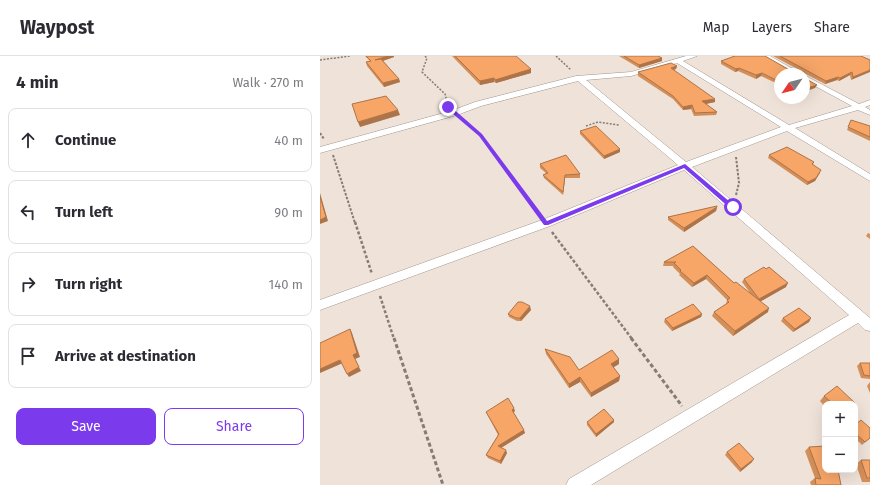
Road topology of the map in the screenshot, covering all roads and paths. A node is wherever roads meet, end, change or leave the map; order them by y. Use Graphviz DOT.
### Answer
graph roads {
  1 [pos="350,56"];
  2 [pos="556,56"];
  3 [pos="694,56"];
  4 [pos="765,56"];
  5 [pos="427,57"];
  6 [pos="320,60"];
  7 [pos="678,61"];
  8 [pos="787,68"];
  9 [pos="579,78"];
  10 [pos="810,80"];
  11 [pos="870,102"];
  12 [pos="858,107"];
  13 [pos="454,113"];
  14 [pos="870,113"];
  15 [pos="633,123"];
  16 [pos="586,126"];
  17 [pos="787,128"];
  18 [pos="320,133"];
  19 [pos="330,147"];
  20 [pos="735,147"];
  21 [pos="320,150"];
  22 [pos="685,166"];
  23 [pos="870,178"];
  24 [pos="733,207"];
  25 [pos="546,223"];
  26 [pos="376,284"];
  27 [pos="320,305"];
  28 [pos="865,321"];
  29 [pos="690,417"];
  30 [pos="443,485"];
  31 [pos="575,485"];
  1 -- 6 [label="path"];
  2 -- 9 [label="path"];
  3 -- 7 [label="street"];
  4 -- 8 [label="street"];
  5 -- 13 [label="path"];
  7 -- 9 [label="street"];
  7 -- 17 [label="street"];
  9 -- 13 [label="street"];
  9 -- 15 [label="street"];
  10 -- 12 [label="street"];
  11 -- 12 [label="street"];
  12 -- 14 [label="street"];
  12 -- 17 [label="street"];
  13 -- 19 [label="street"];
  13 -- 25 [label="path"];
  15 -- 16 [label="path"];
  15 -- 22 [label="street"];
  17 -- 20 [label="street"];
  17 -- 23 [label="street"];
  18 -- 19 [label="path"];
  19 -- 21 [label="street"];
  19 -- 26 [label="path"];
  20 -- 22 [label="street"];
  20 -- 24 [label="path"];
  22 -- 24 [label="street"];
  22 -- 25 [label="street"];
  24 -- 28 [label="street"];
  25 -- 26 [label="street"];
  25 -- 29 [label="path"];
  26 -- 27 [label="street"];
  26 -- 30 [label="path"];
  28 -- 29 [label="street"];
  29 -- 31 [label="street"];
}
